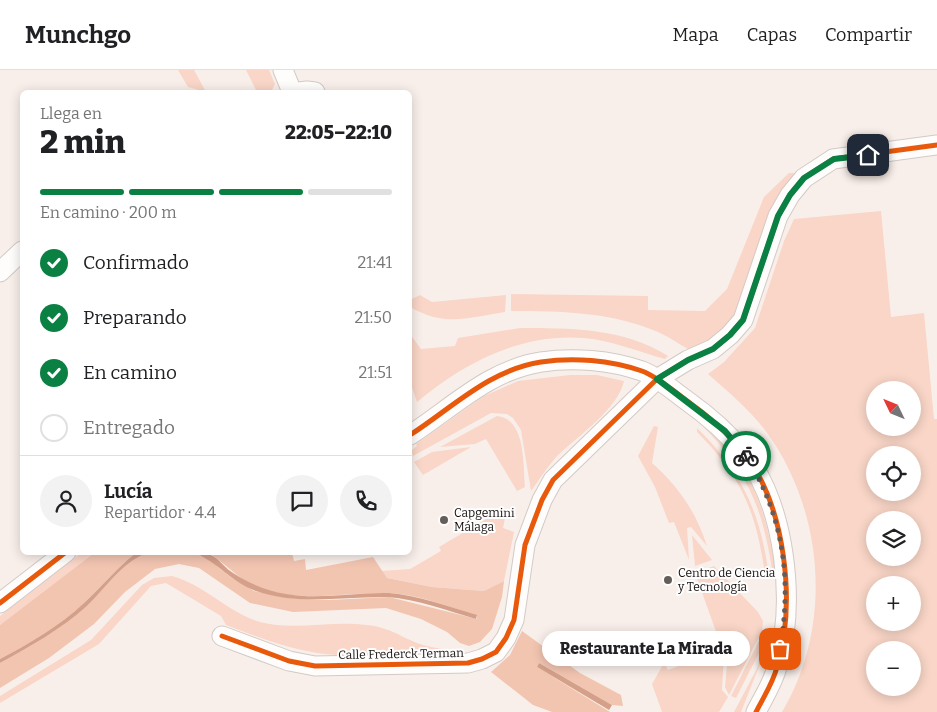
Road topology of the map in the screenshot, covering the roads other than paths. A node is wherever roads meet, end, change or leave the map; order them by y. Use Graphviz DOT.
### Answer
graph roads {
  1 [pos="283,70"];
  2 [pos="291,90"];
  3 [pos="937,145"];
  4 [pos="20,253"];
  5 [pos="0,272"];
  6 [pos="657,379"];
  7 [pos="412,430"];
  8 [pos="62,555"];
  9 [pos="0,603"];
  10 [pos="222,636"];
  11 [pos="756,712"];
  1 -- 2 [label="street"];
  3 -- 6 [label="street, Calle Frederck Terman"];
  4 -- 5 [label="street"];
  6 -- 7 [label="street"];
  6 -- 10 [label="street, Calle Frederck Terman"];
  6 -- 11 [label="street"];
  8 -- 9 [label="street"];
}
